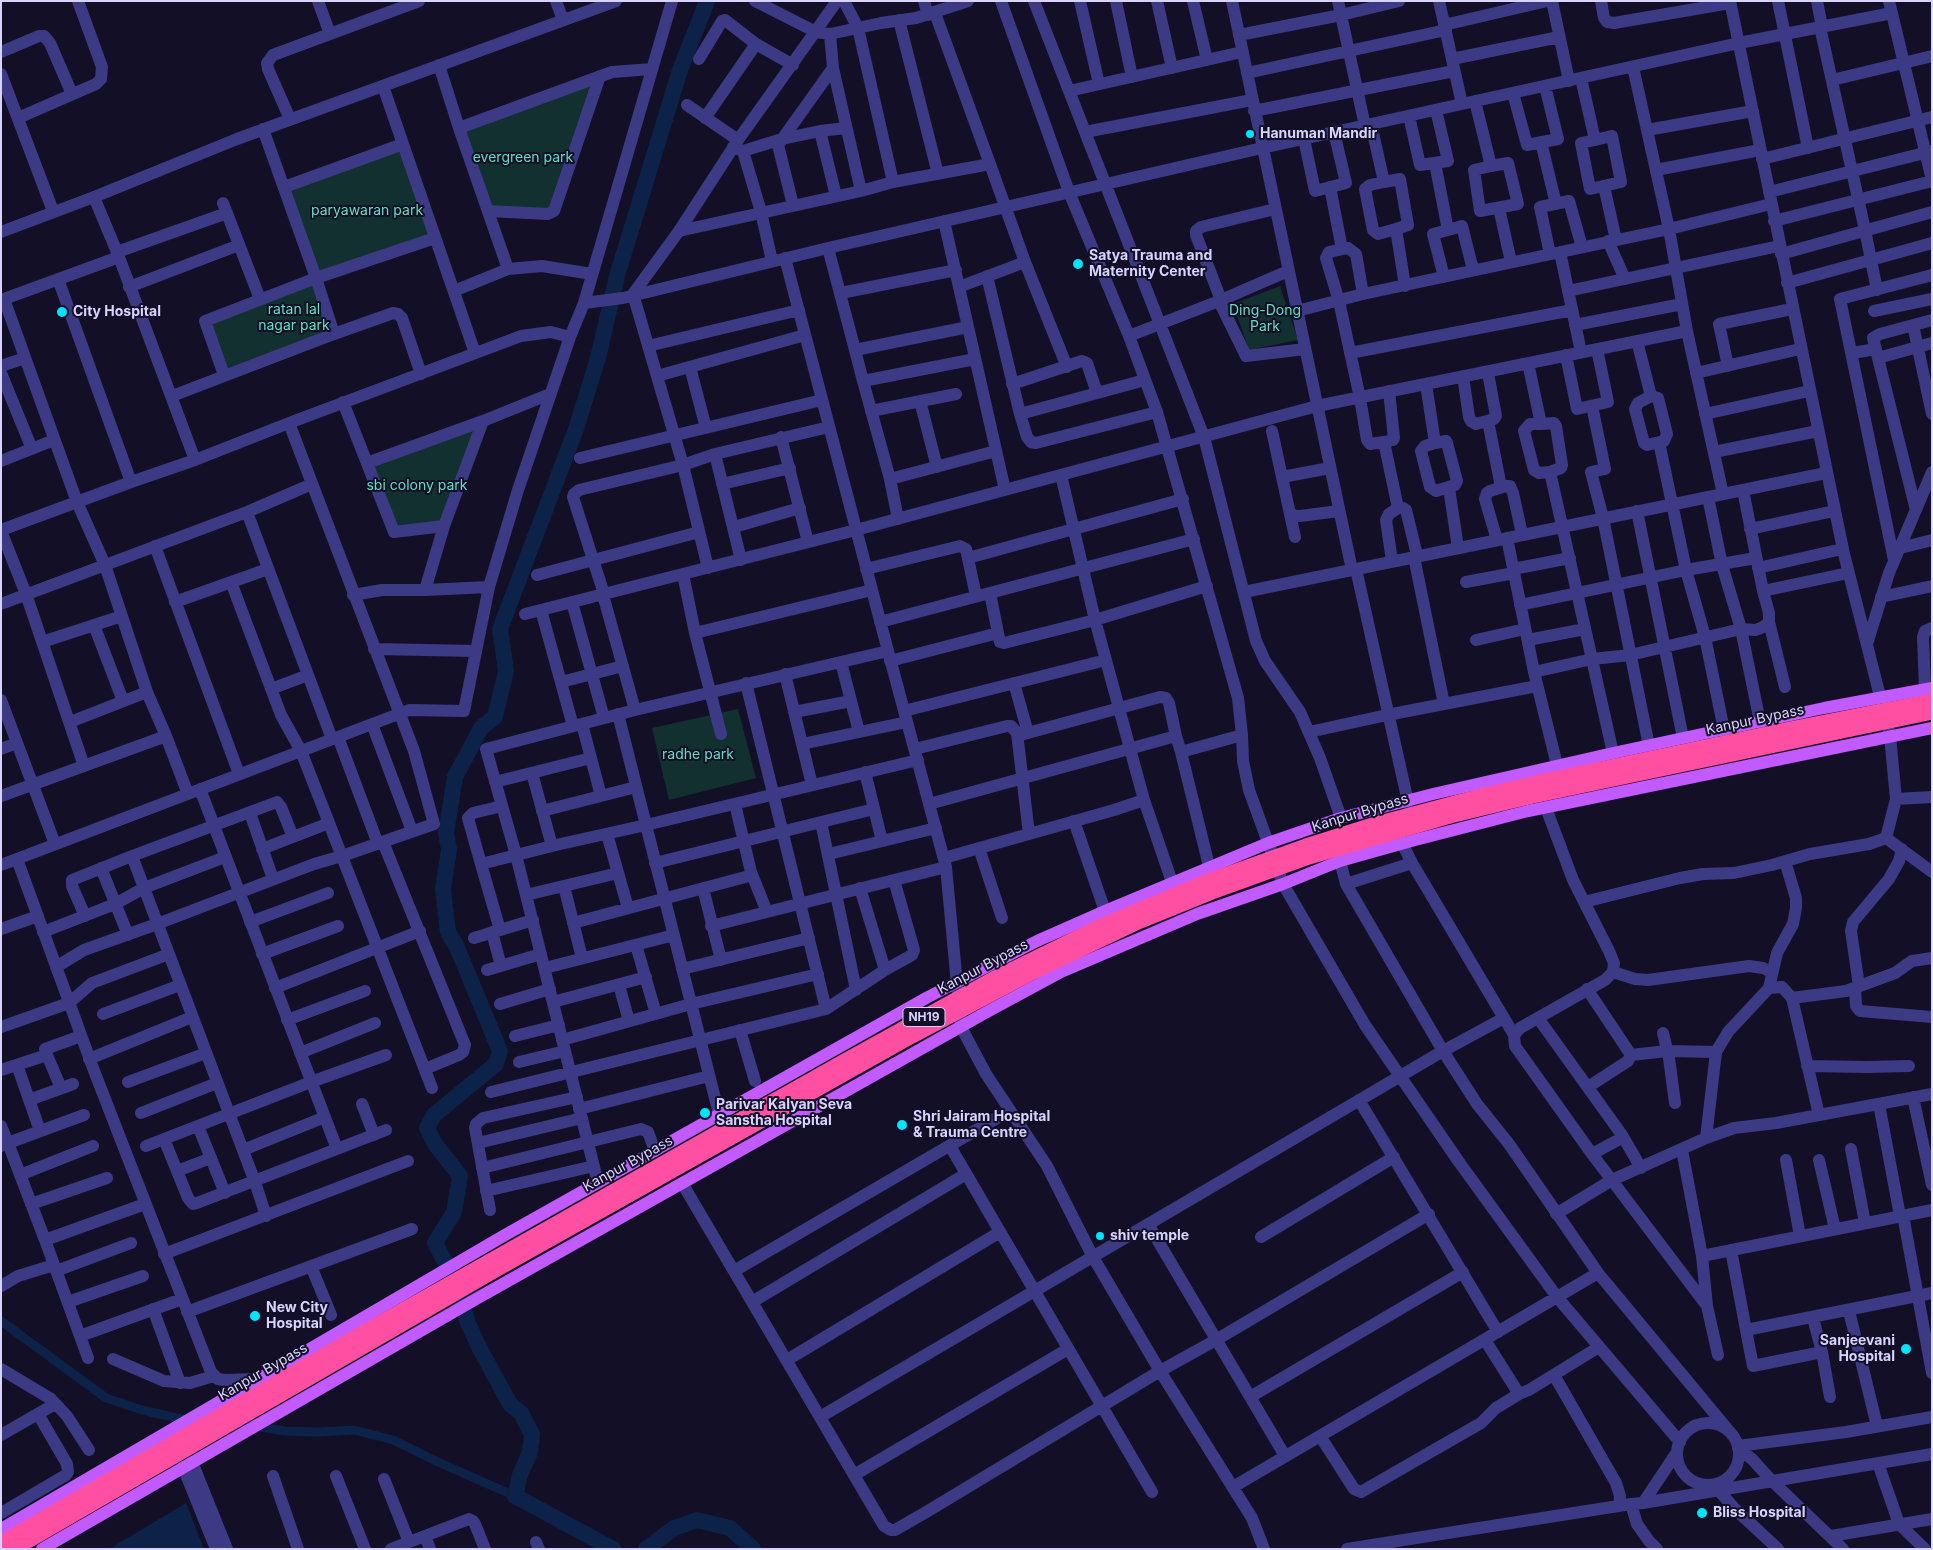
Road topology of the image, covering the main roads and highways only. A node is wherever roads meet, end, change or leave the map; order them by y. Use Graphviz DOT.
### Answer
graph roads {
  1 [pos="1929,693"];
  2 [pos="1932,712"];
  3 [pos="1932,728"];
  4 [pos="1,1528"];
  5 [pos="1,1543"];
  6 [pos="14,1549"];
  7 [pos="42,1549"];
  1 -- 4 [label="main road"];
  1 -- 5 [label="highway, Kanpur Bypass / NH19, bridge"];
  2 -- 6 [label="highway, Kanpur Bypass / NH19, bridge"];
  3 -- 7 [label="main road"];
}
